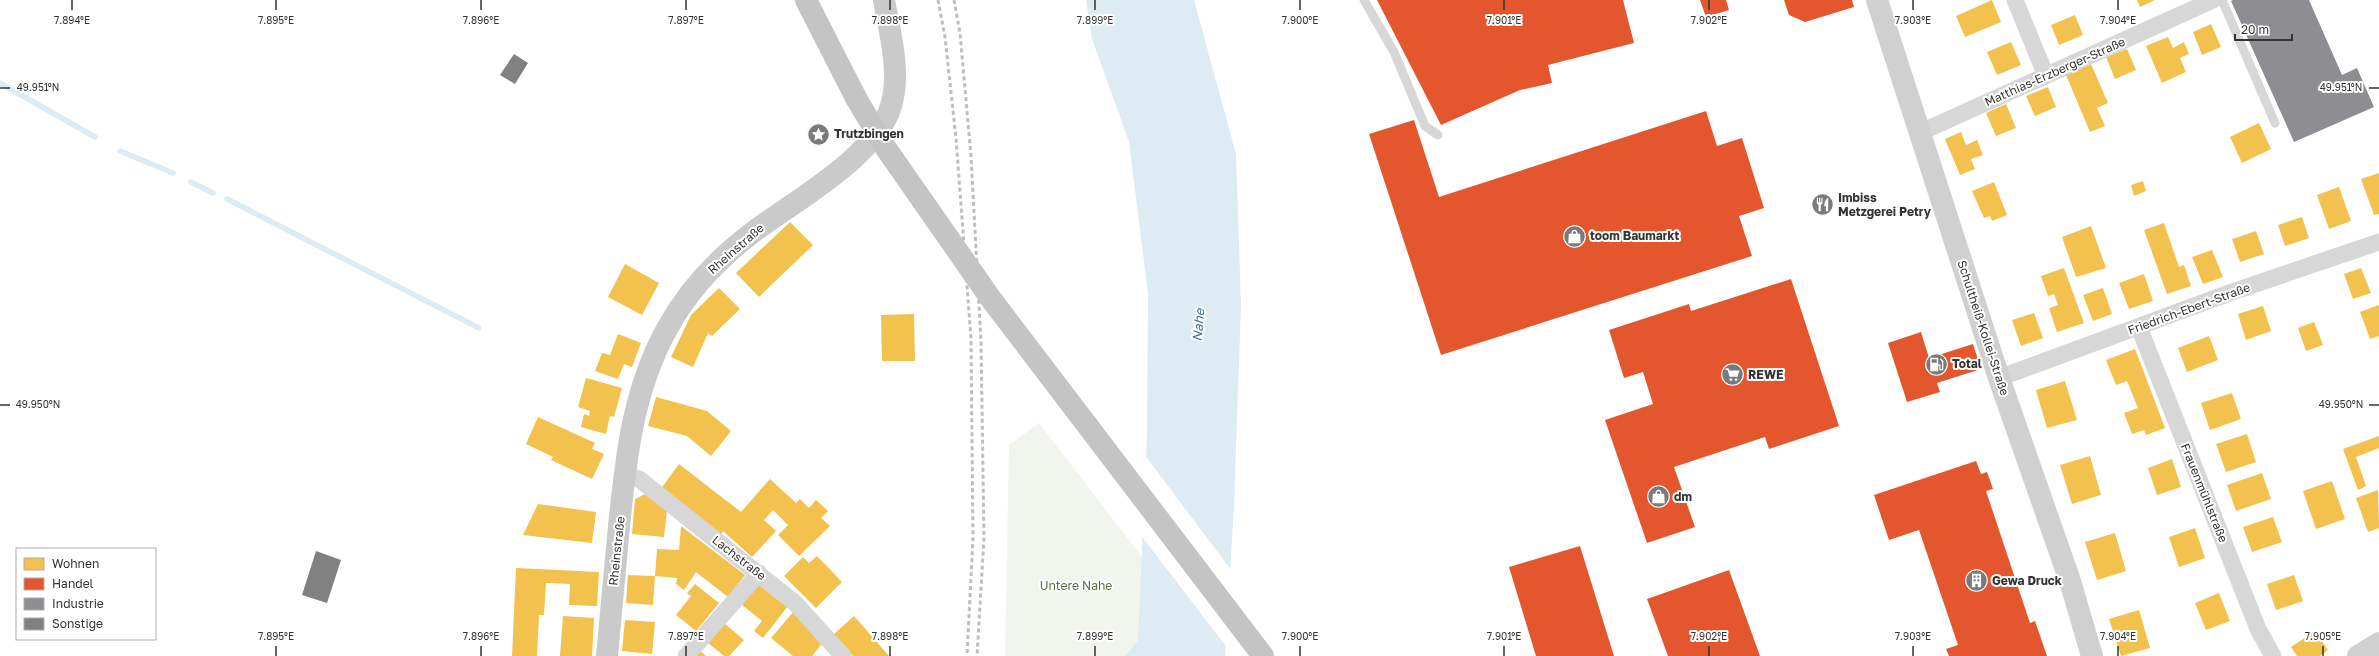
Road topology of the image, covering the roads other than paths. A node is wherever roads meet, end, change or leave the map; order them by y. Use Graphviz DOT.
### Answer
graph roads {
  1 [pos="806,0"];
  2 [pos="884,0"];
  3 [pos="1364,0"];
  4 [pos="1877,0"];
  5 [pos="2015,0"];
  6 [pos="2213,0"];
  7 [pos="2222,0"];
  8 [pos="2046,76"];
  9 [pos="2275,123"];
  10 [pos="1919,133"];
  11 [pos="1438,135"];
  12 [pos="2379,242"];
  13 [pos="2139,327"];
  14 [pos="1999,378"];
  15 [pos="624,474"];
  16 [pos="759,573"];
  17 [pos="2379,643"];
  18 [pos="833,652"];
  19 [pos="607,656"];
  20 [pos="686,656"];
  21 [pos="1263,656"];
  22 [pos="2092,656"];
  23 [pos="2273,656"];
  24 [pos="2358,656"];
  1 -- 21 [label="highway, bridge"];
  2 -- 15 [label="main road, Rheinstraße"];
  3 -- 11 [label="lane"];
  4 -- 10 [label="main road, Schultheiß-Kollei-Straße"];
  5 -- 8 [label="street"];
  6 -- 8 [label="street, Matthias-Erzberger-Straße"];
  7 -- 9 [label="lane"];
  8 -- 10 [label="street, Matthias-Erzberger-Straße"];
  10 -- 14 [label="main road, Schultheiß-Kollei-Straße"];
  12 -- 13 [label="street, Friedrich-Ebert-Straße"];
  13 -- 14 [label="street, Friedrich-Ebert-Straße"];
  13 -- 23 [label="street, Frauenmühlstraße"];
  14 -- 22 [label="main road, Schultheiß-Kollei-Straße"];
  15 -- 16 [label="street, Lachstraße"];
  15 -- 19 [label="main road, Rheinstraße"];
  16 -- 18 [label="street, Lachstraße"];
  16 -- 20 [label="street"];
  17 -- 24 [label="main road"];
}
